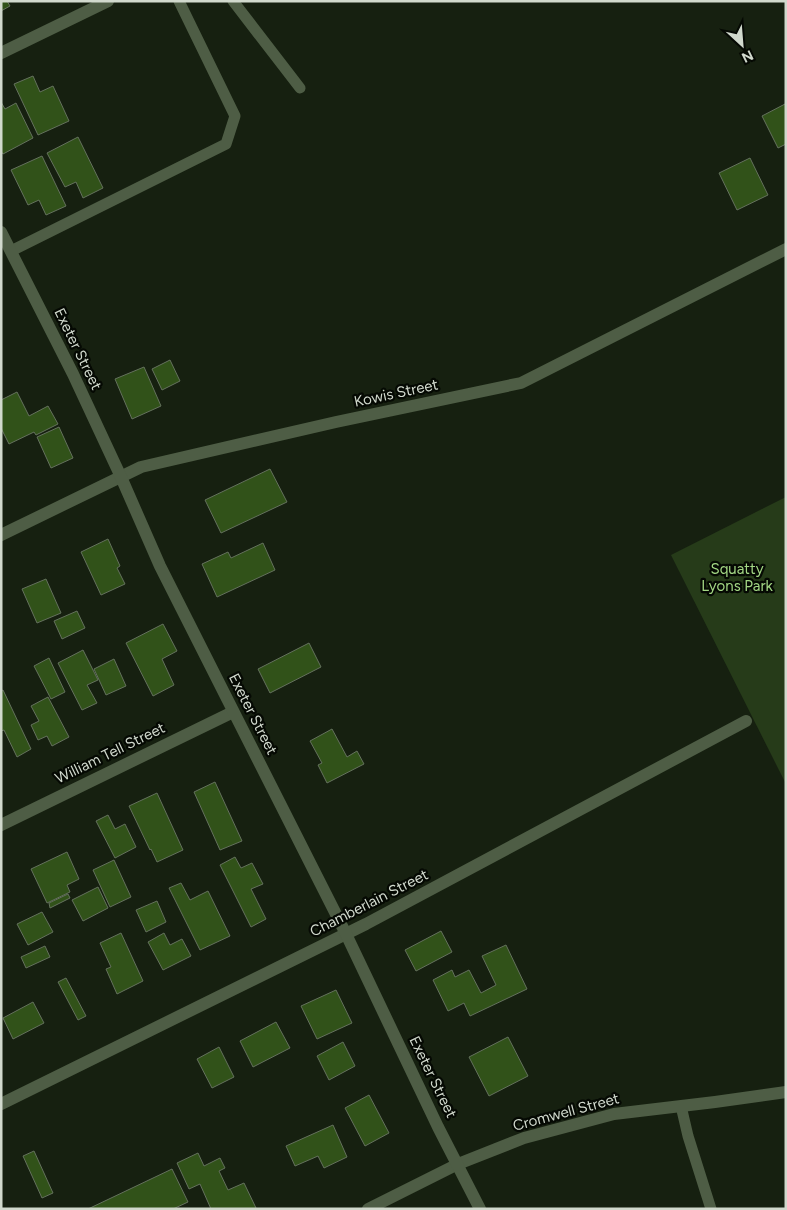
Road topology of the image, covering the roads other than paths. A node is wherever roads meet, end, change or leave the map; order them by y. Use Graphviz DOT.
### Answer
graph roads {
  1 [pos="108,1"];
  2 [pos="179,1"];
  3 [pos="233,1"];
  4 [pos="1,53"];
  5 [pos="300,88"];
  6 [pos="1,232"];
  7 [pos="786,249"];
  8 [pos="10,251"];
  9 [pos="121,477"];
  10 [pos="1,535"];
  11 [pos="233,712"];
  12 [pos="746,721"];
  13 [pos="1,824"];
  14 [pos="346,934"];
  15 [pos="786,1092"];
  16 [pos="1,1104"];
  17 [pos="681,1106"];
  18 [pos="458,1164"];
  19 [pos="368,1209"];
  20 [pos="480,1209"];
  21 [pos="711,1209"];
  1 -- 4 [label="street"];
  2 -- 8 [label="lane"];
  3 -- 5 [label="lane"];
  6 -- 8 [label="street, Exeter Street"];
  7 -- 9 [label="street, Kowis Street"];
  8 -- 9 [label="street, Exeter Street"];
  9 -- 10 [label="street, Kowis Street"];
  9 -- 11 [label="street, Exeter Street"];
  11 -- 13 [label="street, William Tell Street"];
  11 -- 14 [label="street, Exeter Street"];
  12 -- 14 [label="street, Chamberlain Street"];
  14 -- 16 [label="street, Chamberlain Street"];
  14 -- 18 [label="street, Exeter Street"];
  15 -- 17 [label="street, Cromwell Street"];
  17 -- 18 [label="street, Cromwell Street"];
  17 -- 21 [label="lane"];
  18 -- 19 [label="street, Cromwell Street"];
  18 -- 20 [label="street, Exeter Street"];
}
